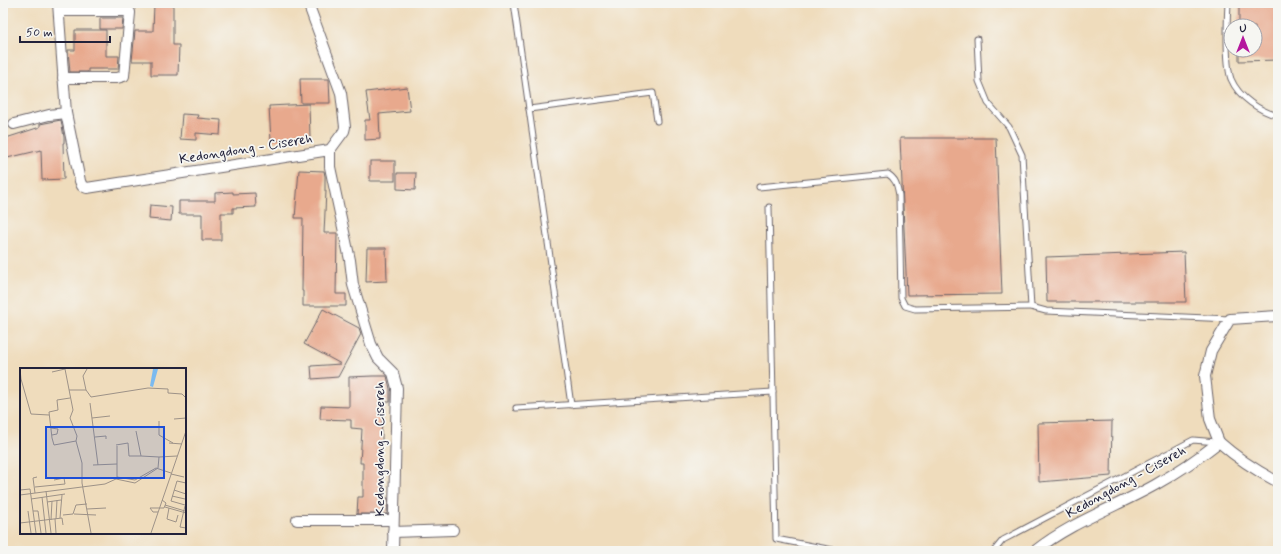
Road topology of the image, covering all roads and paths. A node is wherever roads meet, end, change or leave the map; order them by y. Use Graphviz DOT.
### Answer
graph roads {
  1 [pos="308,3"];
  2 [pos="514,3"];
  3 [pos="1228,3"];
  4 [pos="58,7"];
  5 [pos="977,39"];
  6 [pos="63,78"];
  7 [pos="529,109"];
  8 [pos="66,113"];
  9 [pos="1278,116"];
  10 [pos="657,121"];
  11 [pos="14,124"];
  12 [pos="330,150"];
  13 [pos="759,187"];
  14 [pos="769,207"];
  15 [pos="1031,307"];
  16 [pos="1278,316"];
  17 [pos="1230,319"];
  18 [pos="773,392"];
  19 [pos="571,405"];
  20 [pos="516,408"];
  21 [pos="1219,442"];
  22 [pos="1278,482"];
  23 [pos="297,520"];
  24 [pos="393,520"];
  25 [pos="453,530"];
  26 [pos="393,532"];
  27 [pos="393,551"];
  28 [pos="838,551"];
  29 [pos="994,551"];
  30 [pos="1035,551"];
  1 -- 12 [label="street"];
  2 -- 7 [label="lane"];
  3 -- 9 [label="lane"];
  4 -- 6 [label="street, Kedongdong - Cisereh"];
  4 -- 6 [label="street"];
  5 -- 15 [label="lane"];
  6 -- 8 [label="street, Kedongdong - Cisereh"];
  7 -- 10 [label="lane"];
  7 -- 19 [label="lane"];
  8 -- 11 [label="street"];
  8 -- 12 [label="street, Kedongdong - Cisereh"];
  12 -- 24 [label="street, Kedongdong - Cisereh"];
  13 -- 15 [label="lane"];
  14 -- 18 [label="lane"];
  15 -- 17 [label="lane"];
  16 -- 17 [label="street"];
  17 -- 21 [label="street"];
  18 -- 19 [label="lane"];
  18 -- 28 [label="lane"];
  19 -- 20 [label="lane"];
  21 -- 22 [label="street"];
  21 -- 29 [label="lane"];
  21 -- 30 [label="street, Kedongdong - Cisereh"];
  23 -- 24 [label="street"];
  24 -- 26 [label="street, Kedongdong - Cisereh"];
  25 -- 26 [label="street"];
  26 -- 27 [label="street, Kedongdong - Cisereh"];
}
